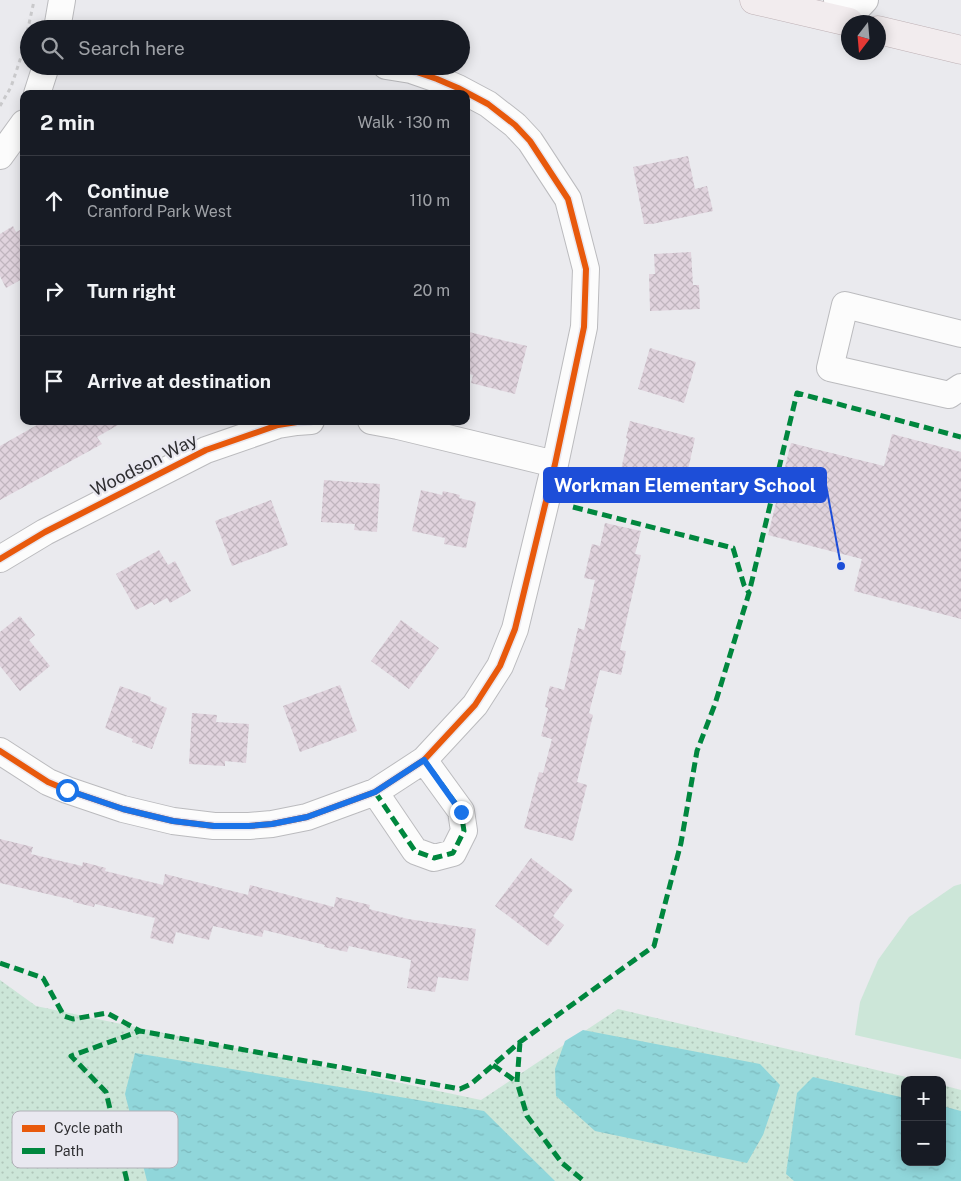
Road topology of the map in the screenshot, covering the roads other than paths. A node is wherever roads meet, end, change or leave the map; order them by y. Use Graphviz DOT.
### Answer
graph roads {
  1 [pos="62,0"];
  2 [pos="754,0"];
  3 [pos="865,0"];
  4 [pos="844,15"];
  5 [pos="59,20"];
  6 [pos="886,32"];
  7 [pos="961,50"];
  8 [pos="43,75"];
  9 [pos="425,75"];
  10 [pos="38,90"];
  11 [pos="461,90"];
  12 [pos="470,94"];
  13 [pos="20,128"];
  14 [pos="0,156"];
  15 [pos="961,334"];
  16 [pos="961,387"];
  17 [pos="278,425"];
  18 [pos="393,425"];
  19 [pos="556,464"];
  20 [pos="0,559"];
  21 [pos="0,751"];
  22 [pos="424,760"];
  23 [pos="375,792"];
  1 -- 5 [label="street"];
  2 -- 4 [label="main road"];
  3 -- 4 [label="street"];
  6 -- 7 [label="main road"];
  8 -- 10 [label="street"];
  9 -- 11 [label="street"];
  12 -- 19 [label="street"];
  13 -- 14 [label="street"];
  15 -- 16 [label="street"];
  17 -- 20 [label="street, Woodson Way"];
  18 -- 19 [label="street"];
  19 -- 22 [label="street"];
  21 -- 23 [label="street"];
  22 -- 23 [label="street"];
  22 -- 23 [label="street"];
}
